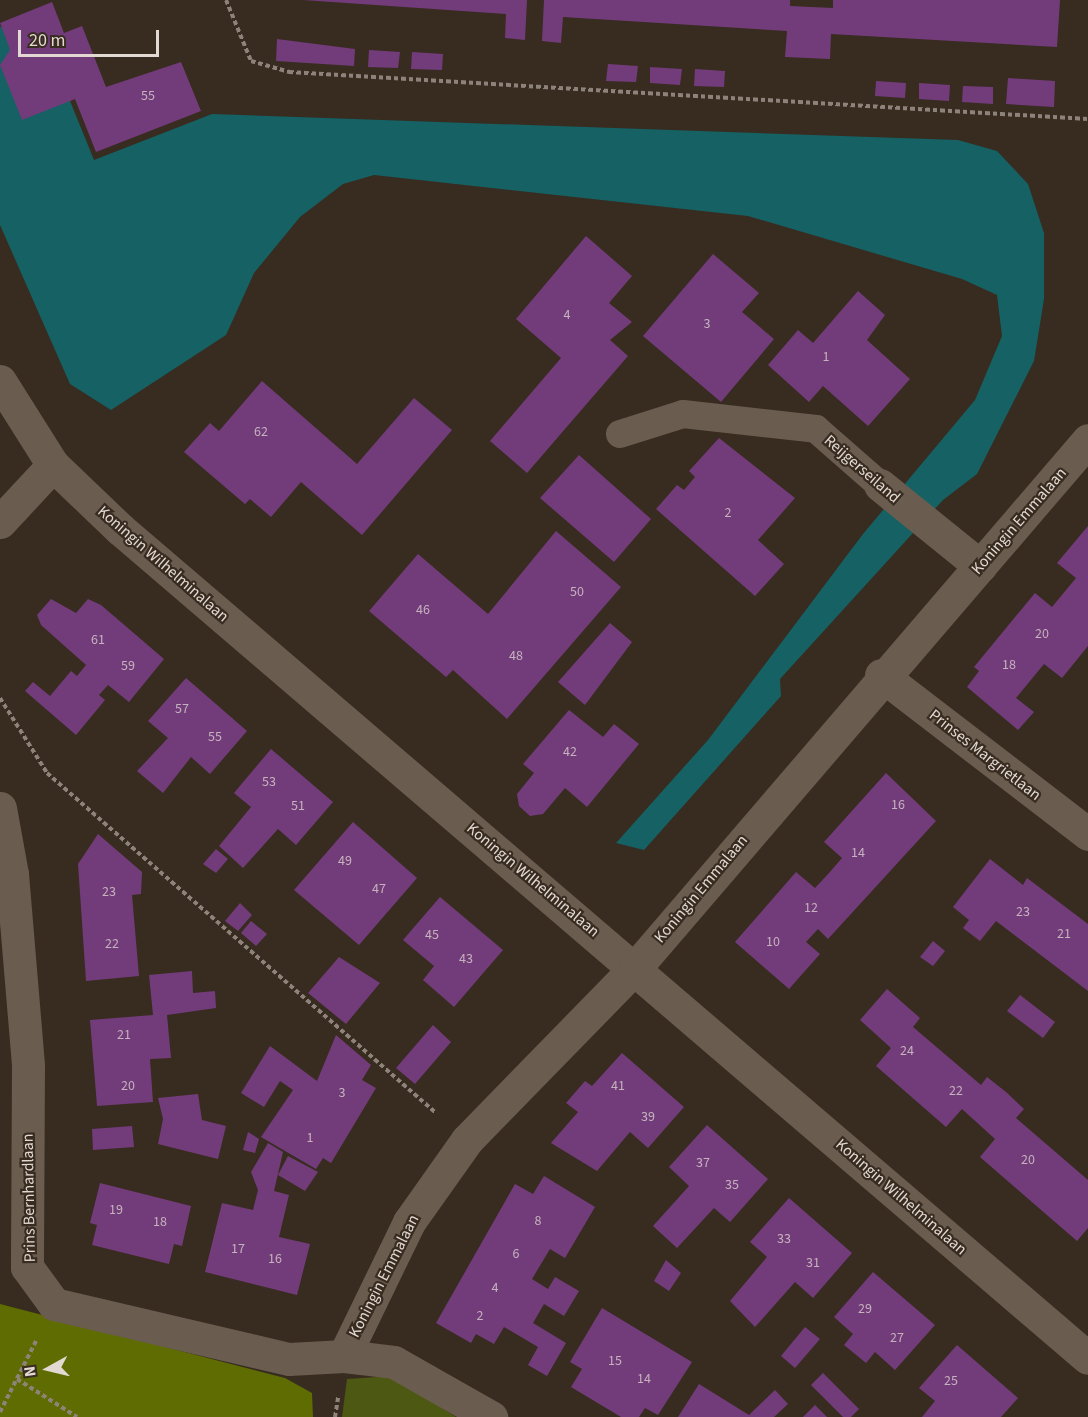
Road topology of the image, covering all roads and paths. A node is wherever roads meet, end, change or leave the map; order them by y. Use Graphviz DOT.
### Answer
graph roads {
  1 [pos="226,0"];
  2 [pos="1088,119"];
  3 [pos="0,381"];
  4 [pos="620,434"];
  5 [pos="1088,440"];
  6 [pos="54,465"];
  7 [pos="880,485"];
  8 [pos="0,522"];
  9 [pos="980,566"];
  10 [pos="881,675"];
  11 [pos="0,698"];
  12 [pos="0,808"];
  13 [pos="1088,834"];
  14 [pos="636,967"];
  15 [pos="467,1140"];
  16 [pos="54,1304"];
  17 [pos="344,1356"];
  18 [pos="1088,1359"];
  19 [pos="17,1379"];
  20 [pos="0,1412"];
  21 [pos="77,1417"];
  22 [pos="491,1417"];
  1 -- 2 [label="path"];
  3 -- 6 [label="street, Koningin Wilhelminalaan"];
  4 -- 7 [label="lane, Reijgerseiland"];
  5 -- 9 [label="street, Koningin Emmalaan"];
  6 -- 8 [label="street"];
  6 -- 14 [label="street, Koningin Wilhelminalaan"];
  7 -- 9 [label="street, Reijgerseiland"];
  9 -- 10 [label="street, Koningin Emmalaan"];
  10 -- 13 [label="street, Prinses Margrietlaan"];
  10 -- 14 [label="street, Koningin Emmalaan"];
  11 -- 15 [label="path"];
  12 -- 16 [label="street, Prins Bernhardlaan"];
  14 -- 15 [label="street, Koningin Emmalaan"];
  14 -- 18 [label="street, Koningin Wilhelminalaan"];
  15 -- 17 [label="street, Koningin Emmalaan"];
  16 -- 17 [label="street"];
  16 -- 19 [label="path"];
  17 -- 22 [label="street"];
  19 -- 20 [label="path"];
  19 -- 21 [label="path"];
}
